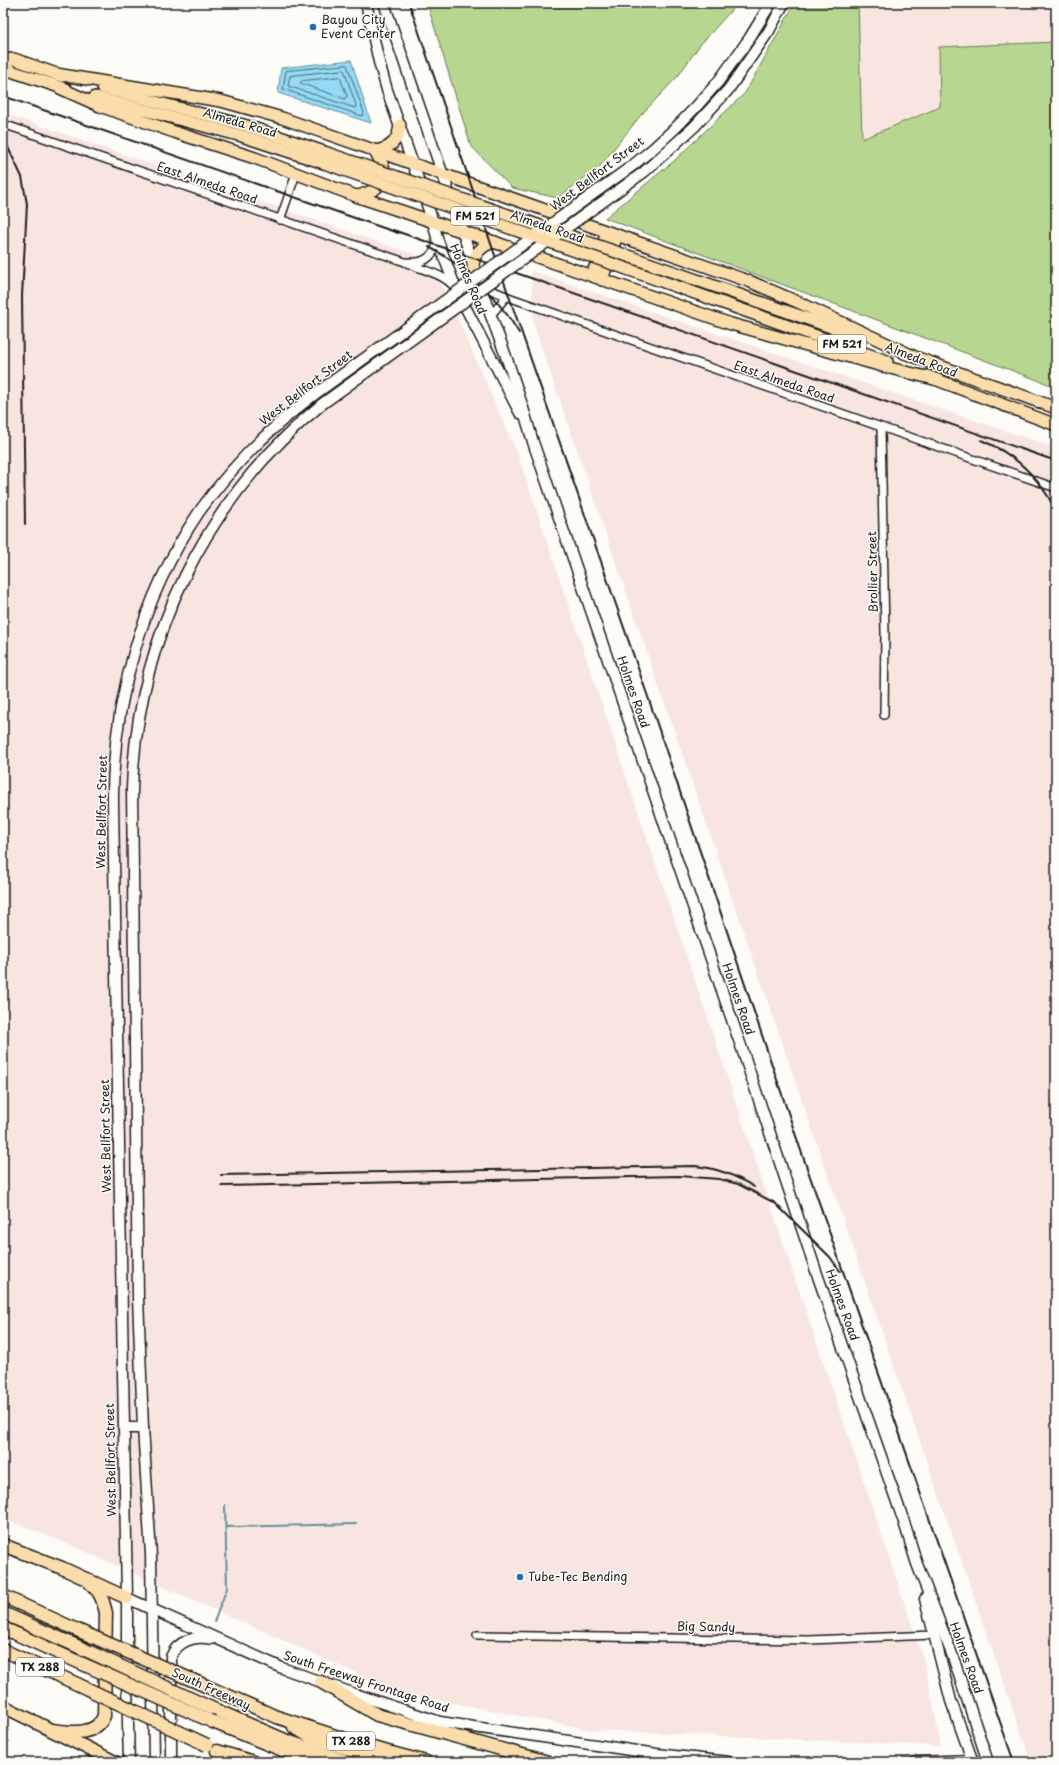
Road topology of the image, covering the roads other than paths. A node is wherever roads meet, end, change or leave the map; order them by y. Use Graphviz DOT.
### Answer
graph roads {
  1 [pos="366,3"];
  2 [pos="384,3"];
  3 [pos="771,3"];
  4 [pos="784,3"];
  5 [pos="3,60"];
  6 [pos="3,64"];
  7 [pos="56,74"];
  8 [pos="60,88"];
  9 [pos="3,124"];
  10 [pos="400,125"];
  11 [pos="374,151"];
  12 [pos="326,158"];
  13 [pos="413,164"];
  14 [pos="296,174"];
  15 [pos="443,175"];
  16 [pos="356,196"];
  17 [pos="280,220"];
  18 [pos="433,222"];
  19 [pos="462,231"];
  20 [pos="612,234"];
  21 [pos="438,240"];
  22 [pos="495,242"];
  23 [pos="405,262"];
  24 [pos="473,267"];
  25 [pos="597,278"];
  26 [pos="479,285"];
  27 [pos="456,289"];
  28 [pos="506,296"];
  29 [pos="491,315"];
  30 [pos="911,355"];
  31 [pos="934,379"];
  32 [pos="1056,408"];
  33 [pos="1056,425"];
  34 [pos="881,428"];
  35 [pos="533,442"];
  36 [pos="1056,488"];
  37 [pos="139,639"];
  38 [pos="156,645"];
  39 [pos="884,715"];
  40 [pos="117,1054"];
  41 [pos="135,1055"];
  42 [pos="124,1428"];
  43 [pos="143,1428"];
  44 [pos="3,1545"];
  45 [pos="917,1564"];
  46 [pos="86,1579"];
  47 [pos="3,1596"];
  48 [pos="127,1598"];
  49 [pos="152,1609"];
  50 [pos="3,1613"];
  51 [pos="3,1628"];
  52 [pos="477,1635"];
  53 [pos="934,1635"];
  54 [pos="221,1642"];
  55 [pos="3,1650"];
  56 [pos="321,1682"];
  57 [pos="3,1706"];
  58 [pos="277,1717"];
  59 [pos="52,1730"];
  60 [pos="217,1751"];
  61 [pos="974,1761"];
  62 [pos="115,1762"];
  63 [pos="130,1762"];
  64 [pos="154,1762"];
  65 [pos="171,1762"];
  66 [pos="239,1762"];
  67 [pos="252,1762"];
  68 [pos="312,1762"];
  69 [pos="347,1762"];
  70 [pos="390,1762"];
  71 [pos="426,1762"];
  72 [pos="548,1762"];
  73 [pos="729,1762"];
  74 [pos="916,1762"];
  75 [pos="988,1762"];
  1 -- 10 [label="main road, Holmes Road"];
  2 -- 15 [label="main road, Holmes Road"];
  3 -- 37 [label="main road, West Bellfort Street, bridge"];
  4 -- 38 [label="main road, West Bellfort Street, bridge"];
  5 -- 7 [label="main road, Almeda Road / FM 521"];
  6 -- 8 [label="main road, Almeda Road / FM 521"];
  7 -- 11 [label="main road"];
  7 -- 12 [label="main road, Almeda Road / FM 521"];
  8 -- 12 [label="main road, Almeda Road / FM 521"];
  8 -- 14 [label="main road"];
  9 -- 17 [label="street, East Almeda Road"];
  10 -- 11 [label="main road"];
  10 -- 13 [label="main road, Holmes Road"];
  11 -- 13 [label="main road"];
  11 -- 16 [label="main road"];
  12 -- 30 [label="main road, Almeda Road / FM 521, bridge"];
  12 -- 31 [label="main road, Almeda Road / FM 521, bridge"];
  13 -- 15 [label="main road"];
  13 -- 18 [label="main road, Holmes Road"];
  14 -- 16 [label="main road"];
  14 -- 17 [label="street"];
  15 -- 19 [label="main road, Holmes Road"];
  15 -- 20 [label="main road"];
  16 -- 18 [label="main road"];
  17 -- 23 [label="street, East Almeda Road"];
  18 -- 19 [label="main road"];
  18 -- 21 [label="main road, Holmes Road"];
  19 -- 22 [label="main road"];
  19 -- 24 [label="main road, Holmes Road"];
  20 -- 25 [label="main road"];
  20 -- 30 [label="main road"];
  21 -- 23 [label="street, East Almeda Road"];
  21 -- 27 [label="main road, Holmes Road"];
  22 -- 24 [label="main road"];
  22 -- 25 [label="main road"];
  23 -- 27 [label="street, East Almeda Road"];
  24 -- 26 [label="main road, Holmes Road"];
  25 -- 31 [label="main road"];
  26 -- 28 [label="street, East Almeda Road"];
  26 -- 29 [label="main road, Holmes Road"];
  27 -- 35 [label="main road, Holmes Road"];
  28 -- 29 [label="street"];
  28 -- 34 [label="street, East Almeda Road"];
  29 -- 35 [label="main road, Holmes Road"];
  30 -- 32 [label="main road, Almeda Road / FM 521"];
  31 -- 33 [label="main road, Almeda Road / FM 521"];
  34 -- 36 [label="street, East Almeda Road"];
  34 -- 39 [label="street, Brollier Street"];
  35 -- 45 [label="main road, Holmes Road"];
  37 -- 38 [label="main road"];
  37 -- 40 [label="main road, West Bellfort Street"];
  38 -- 41 [label="main road, West Bellfort Street"];
  40 -- 41 [label="main road"];
  40 -- 42 [label="main road, West Bellfort Street"];
  41 -- 43 [label="main road, West Bellfort Street"];
  42 -- 43 [label="main road"];
  42 -- 48 [label="main road, West Bellfort Street"];
  43 -- 49 [label="main road, West Bellfort Street"];
  44 -- 46 [label="highway"];
  45 -- 53 [label="main road, Holmes Road"];
  45 -- 75 [label="main road, Holmes Road"];
  46 -- 48 [label="highway"];
  46 -- 59 [label="highway"];
  47 -- 58 [label="highway, South Freeway / TX 288, bridge"];
  48 -- 49 [label="main road, South Freeway Frontage Road"];
  48 -- 63 [label="main road, West Bellfort Street"];
  49 -- 54 [label="main road, South Freeway Frontage Road"];
  49 -- 64 [label="main road, West Bellfort Street"];
  50 -- 69 [label="highway, bridge"];
  51 -- 68 [label="highway, bridge"];
  52 -- 53 [label="street, Big Sandy"];
  53 -- 61 [label="main road, Holmes Road"];
  54 -- 56 [label="main road, South Freeway Frontage Road"];
  54 -- 65 [label="main road"];
  55 -- 60 [label="highway, TX 288, bridge"];
  56 -- 72 [label="highway"];
  56 -- 73 [label="main road, South Freeway Frontage Road"];
  57 -- 59 [label="highway"];
  58 -- 70 [label="highway"];
  58 -- 71 [label="highway, South Freeway / TX 288"];
  59 -- 62 [label="highway"];
  60 -- 66 [label="highway, TX 288"];
  60 -- 67 [label="highway"];
  61 -- 74 [label="main road"];
}
